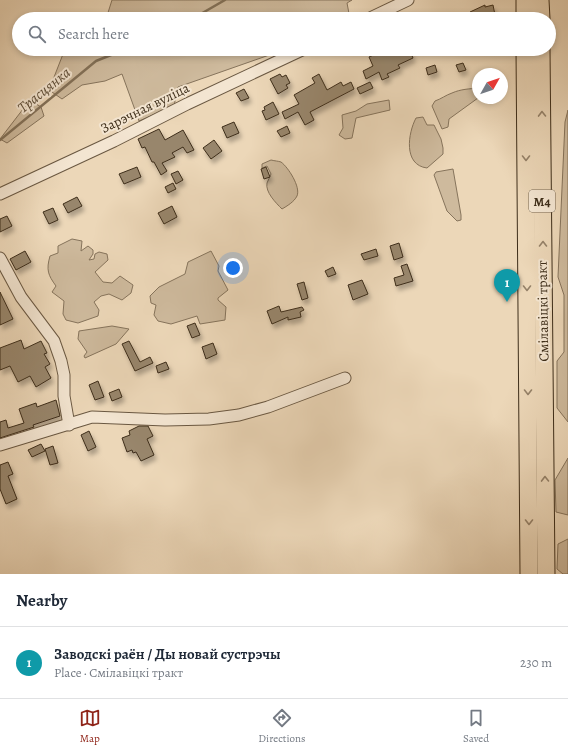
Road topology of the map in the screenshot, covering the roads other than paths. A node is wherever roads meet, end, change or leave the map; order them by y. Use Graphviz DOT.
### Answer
graph roads {
  1 [pos="408,0"];
  2 [pos="525,0"];
  3 [pos="540,0"];
  4 [pos="383,12"];
  5 [pos="525,12"];
  6 [pos="541,12"];
  7 [pos="289,56"];
  8 [pos="525,56"];
  9 [pos="541,56"];
  10 [pos="0,194"];
  11 [pos="0,258"];
  12 [pos="345,378"];
  13 [pos="69,425"];
  14 [pos="0,445"];
  15 [pos="529,574"];
  16 [pos="546,574"];
  1 -- 4 [label="street"];
  2 -- 5 [label="highway"];
  3 -- 6 [label="highway"];
  7 -- 10 [label="street, Зарэчная вуліца"];
  8 -- 15 [label="highway, Смілавіцкі тракт / М4, one-way"];
  16 -- 9 [label="highway, Смілавіцкі тракт / М4, one-way"];
  11 -- 13 [label="street"];
  12 -- 13 [label="street"];
  13 -- 14 [label="street"];
}
